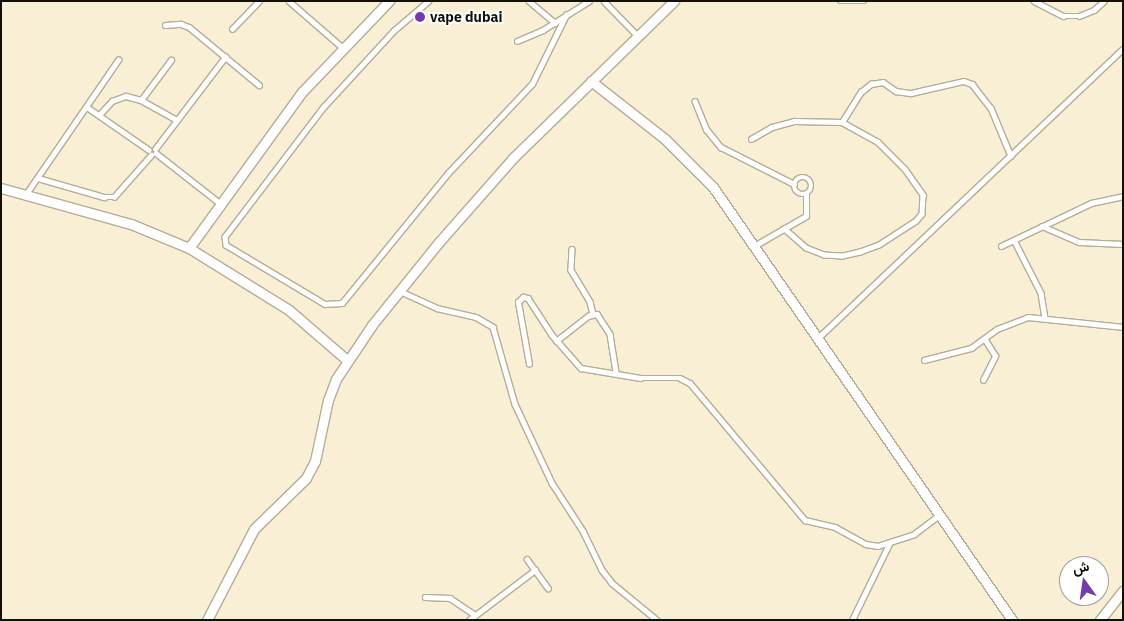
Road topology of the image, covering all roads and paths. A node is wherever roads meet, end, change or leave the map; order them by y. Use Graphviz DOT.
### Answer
graph roads {
  1 [pos="259,1"];
  2 [pos="288,1"];
  3 [pos="388,1"];
  4 [pos="429,1"];
  5 [pos="529,1"];
  6 [pos="589,1"];
  7 [pos="604,1"];
  8 [pos="674,1"];
  9 [pos="840,1"];
  10 [pos="864,1"];
  11 [pos="1034,1"];
  12 [pos="1104,1"];
  13 [pos="566,15"];
  14 [pos="555,23"];
  15 [pos="165,25"];
  16 [pos="232,29"];
  17 [pos="638,36"];
  18 [pos="517,41"];
  19 [pos="342,47"];
  20 [pos="1123,49"];
  21 [pos="225,57"];
  22 [pos="118,60"];
  23 [pos="171,60"];
  24 [pos="591,81"];
  25 [pos="259,85"];
  26 [pos="141,100"];
  27 [pos="695,101"];
  28 [pos="87,107"];
  29 [pos="99,115"];
  30 [pos="177,120"];
  31 [pos="842,122"];
  32 [pos="751,139"];
  33 [pos="152,152"];
  34 [pos="1011,156"];
  35 [pos="38,178"];
  36 [pos="794,184"];
  37 [pos="1,188"];
  38 [pos="26,194"];
  39 [pos="806,195"];
  40 [pos="1123,196"];
  41 [pos="221,204"];
  42 [pos="1042,226"];
  43 [pos="784,229"];
  44 [pos="1014,240"];
  45 [pos="1123,244"];
  46 [pos="754,246"];
  47 [pos="1001,246"];
  48 [pos="189,248"];
  49 [pos="572,249"];
  50 [pos="400,290"];
  51 [pos="592,314"];
  52 [pos="1044,317"];
  53 [pos="1123,327"];
  54 [pos="818,338"];
  55 [pos="985,340"];
  56 [pos="556,341"];
  57 [pos="347,360"];
  58 [pos="924,360"];
  59 [pos="529,364"];
  60 [pos="616,372"];
  61 [pos="983,380"];
  62 [pos="940,516"];
  63 [pos="889,544"];
  64 [pos="527,559"];
  65 [pos="535,570"];
  66 [pos="548,588"];
  67 [pos="1123,591"];
  68 [pos="425,597"];
  69 [pos="475,616"];
  70 [pos="207,620"];
  71 [pos="469,620"];
  72 [pos="657,620"];
  73 [pos="852,620"];
  74 [pos="1012,620"];
  75 [pos="1100,620"];
  1 -- 16 [label="lane"];
  2 -- 19 [label="lane"];
  3 -- 19 [label="street"];
  4 -- 13 [label="lane"];
  5 -- 14 [label="lane"];
  6 -- 13 [label="lane"];
  7 -- 17 [label="lane"];
  8 -- 17 [label="street"];
  9 -- 10 [label="lane"];
  11 -- 12 [label="lane"];
  13 -- 14 [label="lane"];
  14 -- 18 [label="lane"];
  15 -- 21 [label="lane"];
  17 -- 24 [label="street"];
  19 -- 41 [label="street"];
  20 -- 34 [label="lane"];
  21 -- 25 [label="lane"];
  21 -- 30 [label="lane"];
  22 -- 28 [label="lane"];
  23 -- 26 [label="lane"];
  24 -- 46 [label="street"];
  24 -- 50 [label="street"];
  26 -- 29 [label="lane"];
  26 -- 30 [label="lane"];
  27 -- 36 [label="lane"];
  28 -- 29 [label="lane"];
  28 -- 35 [label="lane"];
  29 -- 33 [label="lane"];
  30 -- 33 [label="lane"];
  31 -- 32 [label="lane"];
  31 -- 34 [label="lane"];
  31 -- 43 [label="lane"];
  33 -- 35 [label="lane"];
  33 -- 41 [label="lane"];
  34 -- 54 [label="lane"];
  35 -- 38 [label="lane"];
  36 -- 39 [label="lane"];
  36 -- 39 [label="lane"];
  37 -- 38 [label="street"];
  38 -- 48 [label="street"];
  39 -- 43 [label="lane"];
  40 -- 42 [label="lane"];
  41 -- 48 [label="street"];
  42 -- 44 [label="lane"];
  42 -- 45 [label="lane"];
  43 -- 46 [label="lane"];
  44 -- 47 [label="lane"];
  44 -- 52 [label="lane"];
  46 -- 54 [label="street"];
  48 -- 57 [label="street"];
  49 -- 51 [label="lane"];
  50 -- 57 [label="street"];
  50 -- 72 [label="lane"];
  51 -- 56 [label="lane"];
  51 -- 60 [label="lane"];
  52 -- 53 [label="lane"];
  52 -- 55 [label="lane"];
  54 -- 62 [label="street"];
  55 -- 58 [label="lane"];
  55 -- 61 [label="lane"];
  56 -- 59 [label="lane"];
  56 -- 60 [label="lane"];
  57 -- 70 [label="street"];
  60 -- 63 [label="lane"];
  62 -- 63 [label="lane"];
  62 -- 74 [label="street"];
  63 -- 73 [label="lane"];
  64 -- 65 [label="lane"];
  65 -- 66 [label="lane"];
  65 -- 69 [label="lane"];
  67 -- 75 [label="street"];
  68 -- 69 [label="lane"];
  69 -- 71 [label="lane"];
}
